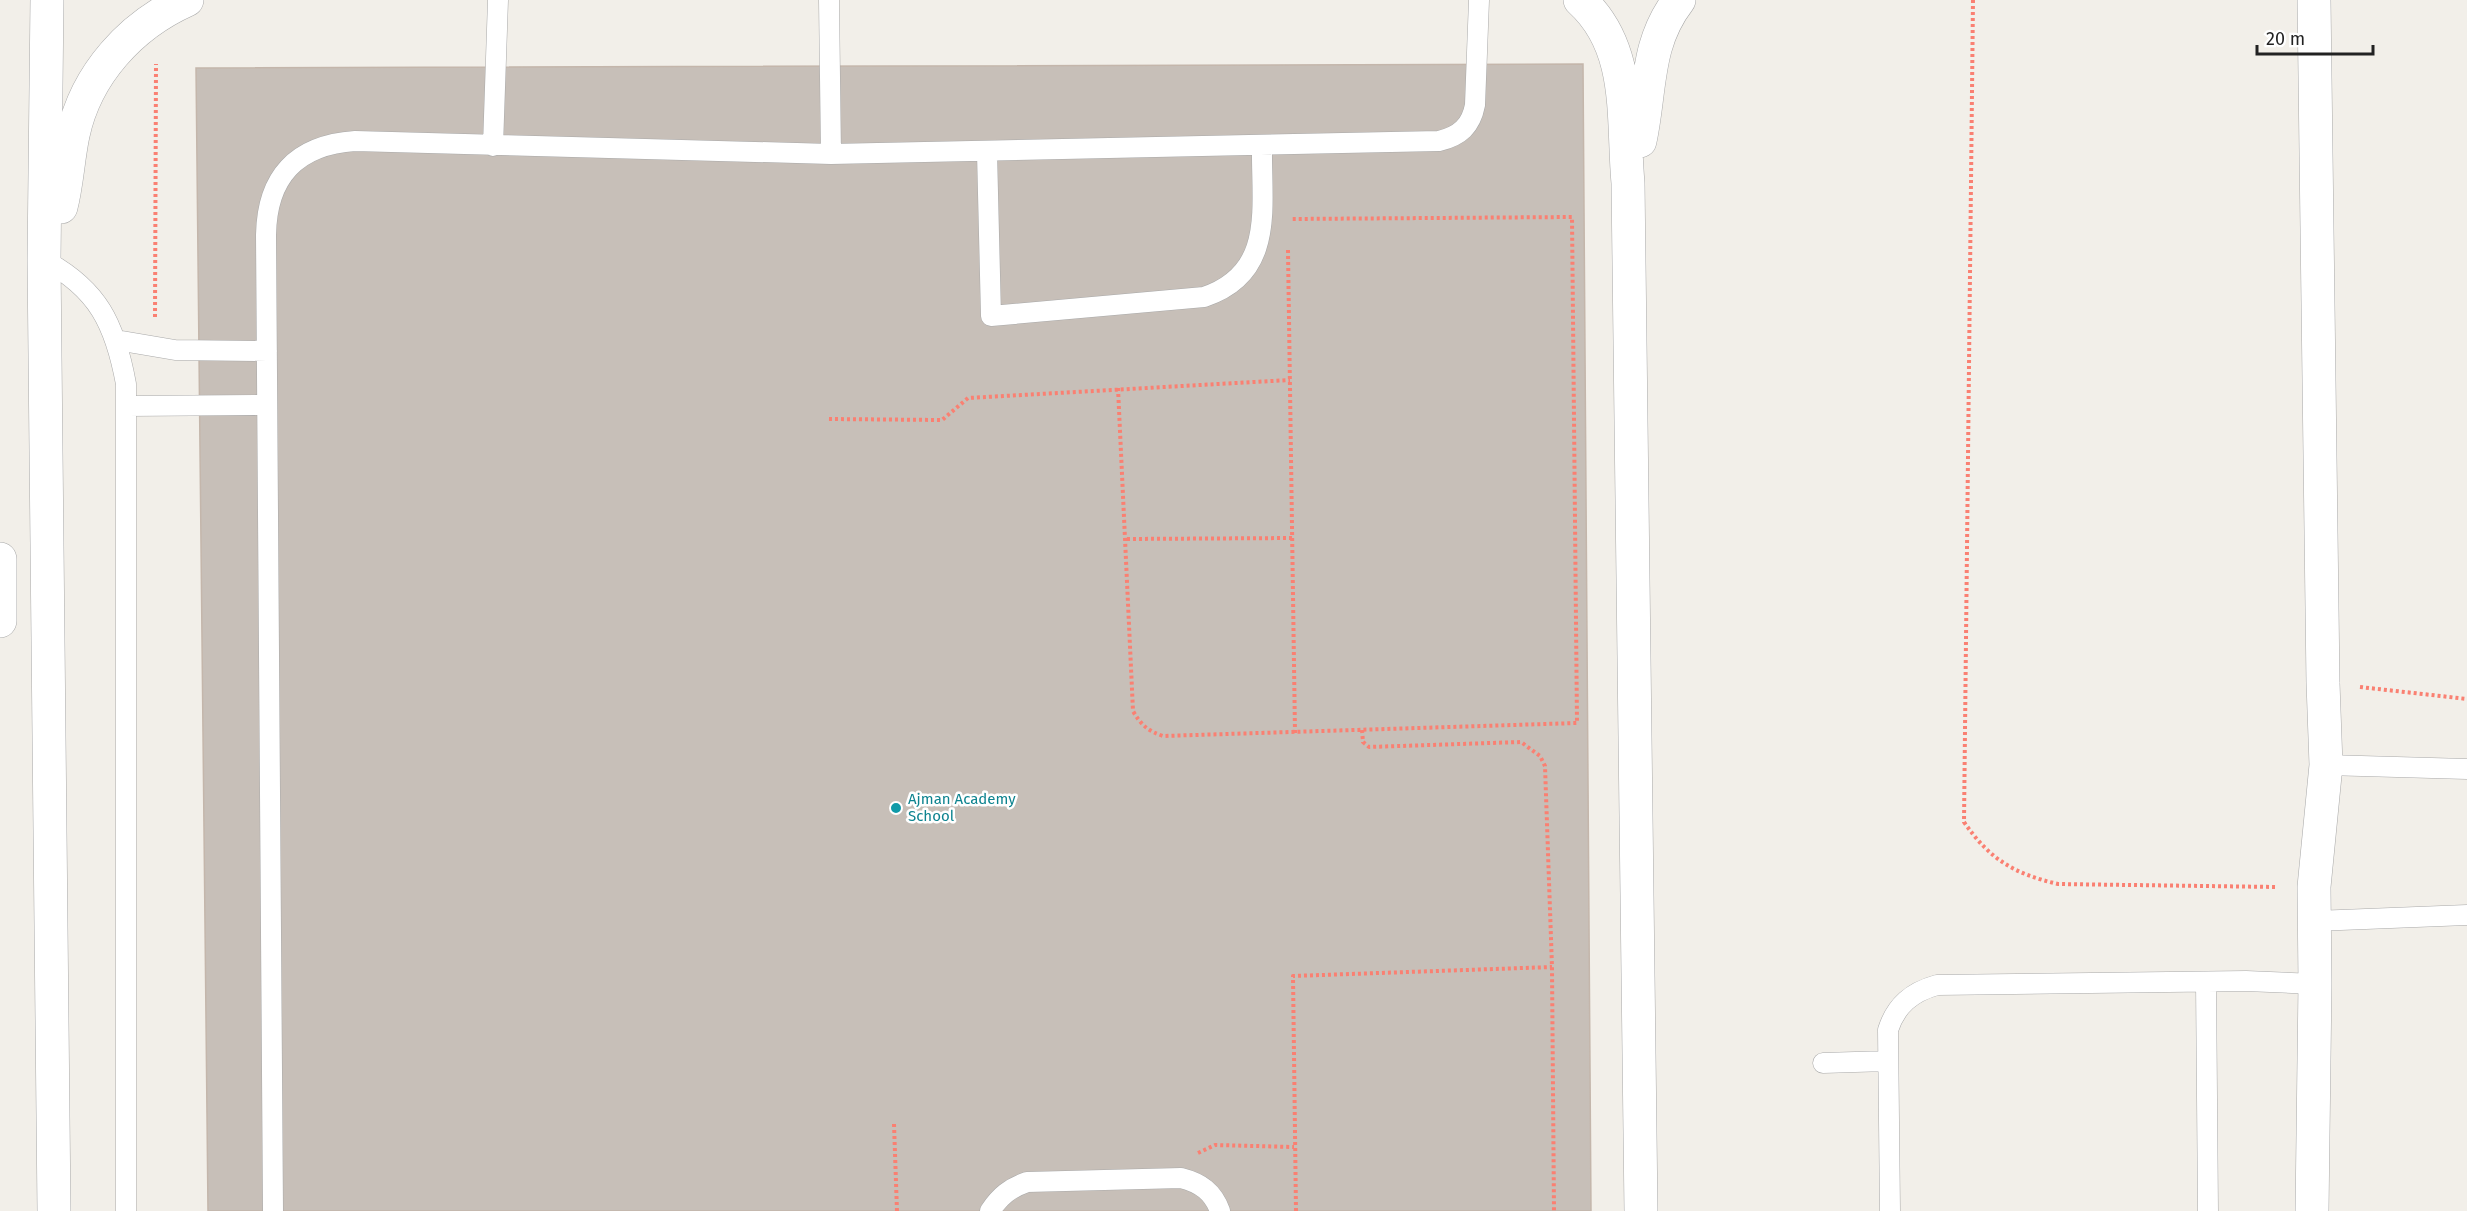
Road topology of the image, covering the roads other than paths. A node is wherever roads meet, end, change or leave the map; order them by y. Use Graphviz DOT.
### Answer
graph roads {
  1 [pos="47,0"];
  2 [pos="187,0"];
  3 [pos="498,0"];
  4 [pos="829,0"];
  5 [pos="1479,0"];
  6 [pos="1580,0"];
  7 [pos="1679,0"];
  8 [pos="2314,0"];
  9 [pos="493,146"];
  10 [pos="1262,146"];
  11 [pos="987,152"];
  12 [pos="831,154"];
  13 [pos="1628,183"];
  14 [pos="44,260"];
  15 [pos="116,340"];
  16 [pos="267,351"];
  17 [pos="267,405"];
  18 [pos="127,406"];
  19 [pos="0,559"];
  20 [pos="0,621"];
  21 [pos="2326,765"];
  22 [pos="2467,769"];
  23 [pos="2467,915"];
  24 [pos="2315,921"];
  25 [pos="2206,982"];
  26 [pos="2315,984"];
  27 [pos="1887,1061"];
  28 [pos="1823,1064"];
  29 [pos="54,1211"];
  30 [pos="126,1211"];
  31 [pos="273,1211"];
  32 [pos="990,1211"];
  33 [pos="1220,1211"];
  34 [pos="1641,1211"];
  35 [pos="1890,1211"];
  36 [pos="2208,1211"];
  37 [pos="2312,1211"];
  1 -- 14 [label="street"];
  2 -- 14 [label="street"];
  3 -- 9 [label="lane"];
  4 -- 12 [label="lane"];
  5 -- 10 [label="lane"];
  6 -- 13 [label="street"];
  7 -- 13 [label="street"];
  8 -- 21 [label="street"];
  9 -- 12 [label="lane"];
  9 -- 16 [label="lane"];
  10 -- 11 [label="lane"];
  10 -- 11 [label="lane"];
  11 -- 12 [label="lane"];
  13 -- 34 [label="street"];
  14 -- 15 [label="lane"];
  14 -- 29 [label="street"];
  15 -- 16 [label="lane"];
  15 -- 18 [label="lane"];
  16 -- 17 [label="lane"];
  17 -- 18 [label="lane"];
  17 -- 31 [label="lane"];
  18 -- 30 [label="lane"];
  19 -- 20 [label="street"];
  21 -- 22 [label="lane"];
  21 -- 24 [label="street"];
  23 -- 24 [label="lane"];
  24 -- 26 [label="street"];
  25 -- 26 [label="lane"];
  25 -- 27 [label="lane"];
  25 -- 36 [label="lane"];
  26 -- 37 [label="street"];
  27 -- 28 [label="lane"];
  27 -- 35 [label="lane"];
  32 -- 33 [label="lane"];
}
